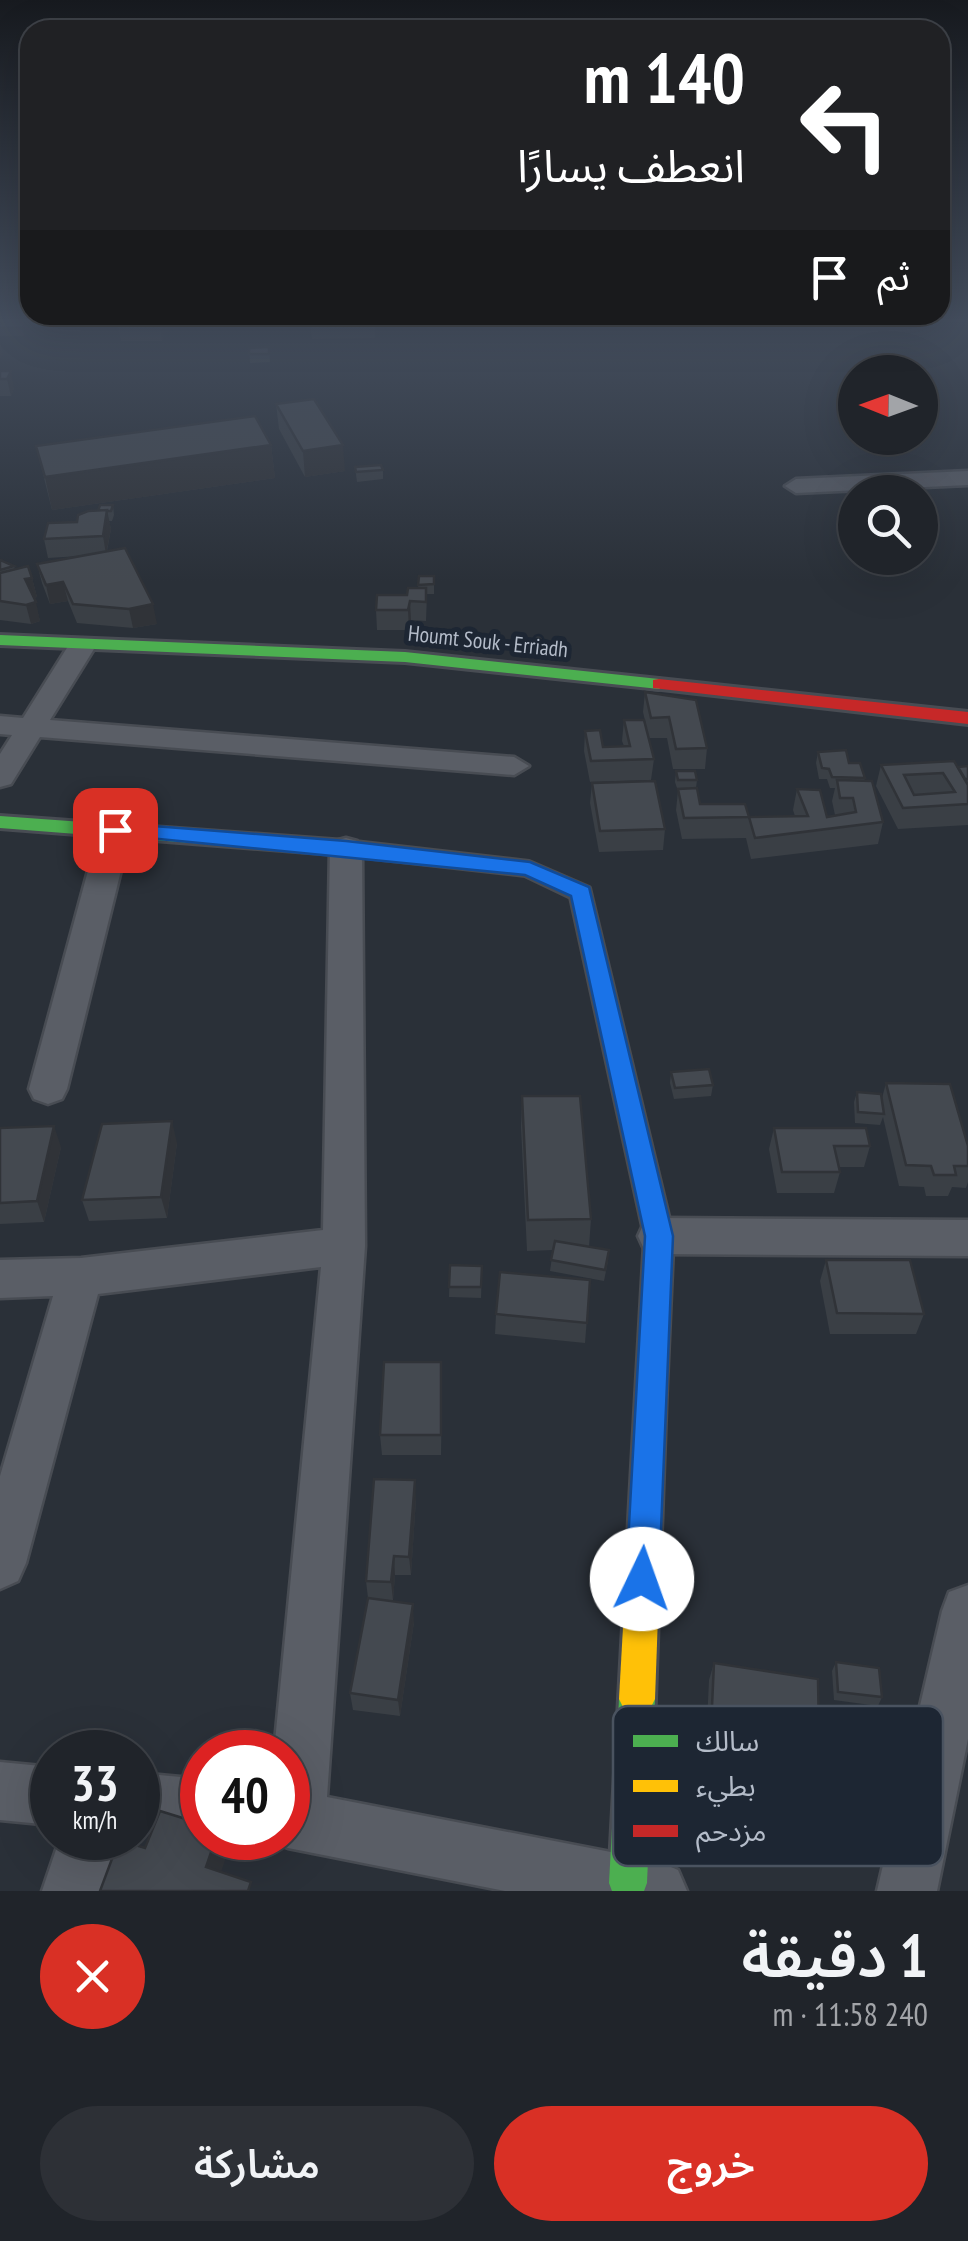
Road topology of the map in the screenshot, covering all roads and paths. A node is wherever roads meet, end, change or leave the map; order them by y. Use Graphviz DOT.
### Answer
graph roads {
  1 [pos="968,478"];
  2 [pos="796,486"];
  3 [pos="0,640"];
  4 [pos="80,649"];
  5 [pos="968,718"];
  6 [pos="0,724"];
  7 [pos="31,728"];
  8 [pos="514,766"];
  9 [pos="0,778"];
  10 [pos="0,822"];
  11 [pos="115,830"];
  12 [pos="346,848"];
  13 [pos="48,1089"];
  14 [pos="659,1236"];
  15 [pos="968,1238"];
  16 [pos="344,1246"];
  17 [pos="80,1277"];
  18 [pos="0,1280"];
  19 [pos="0,1563"];
  20 [pos="968,1610"];
  21 [pos="647,1706"];
  22 [pos="943,1725"];
  23 [pos="300,1730"];
  24 [pos="0,1791"];
  25 [pos="30,1794"];
  26 [pos="310,1824"];
  27 [pos="82,1860"];
  28 [pos="912,1866"];
  29 [pos="642,1887"];
  30 [pos="72,1891"];
  31 [pos="907,1891"];
  1 -- 2 [label="street"];
  3 -- 4 [label="street, Houmt Souk - Erriadh"];
  4 -- 5 [label="street, Houmt Souk - Erriadh"];
  4 -- 7 [label="street"];
  6 -- 7 [label="street"];
  7 -- 8 [label="street"];
  7 -- 9 [label="street"];
  10 -- 11 [label="street"];
  11 -- 12 [label="street"];
  11 -- 13 [label="street"];
  12 -- 14 [label="street"];
  12 -- 16 [label="street"];
  14 -- 15 [label="street"];
  14 -- 21 [label="street"];
  16 -- 17 [label="street"];
  16 -- 23 [label="street"];
  17 -- 18 [label="street"];
  17 -- 19 [label="street"];
  20 -- 22 [label="street"];
  24 -- 25 [label="street"];
  26 -- 29 [label="street"];
  27 -- 30 [label="street"];
  28 -- 31 [label="street"];
}
